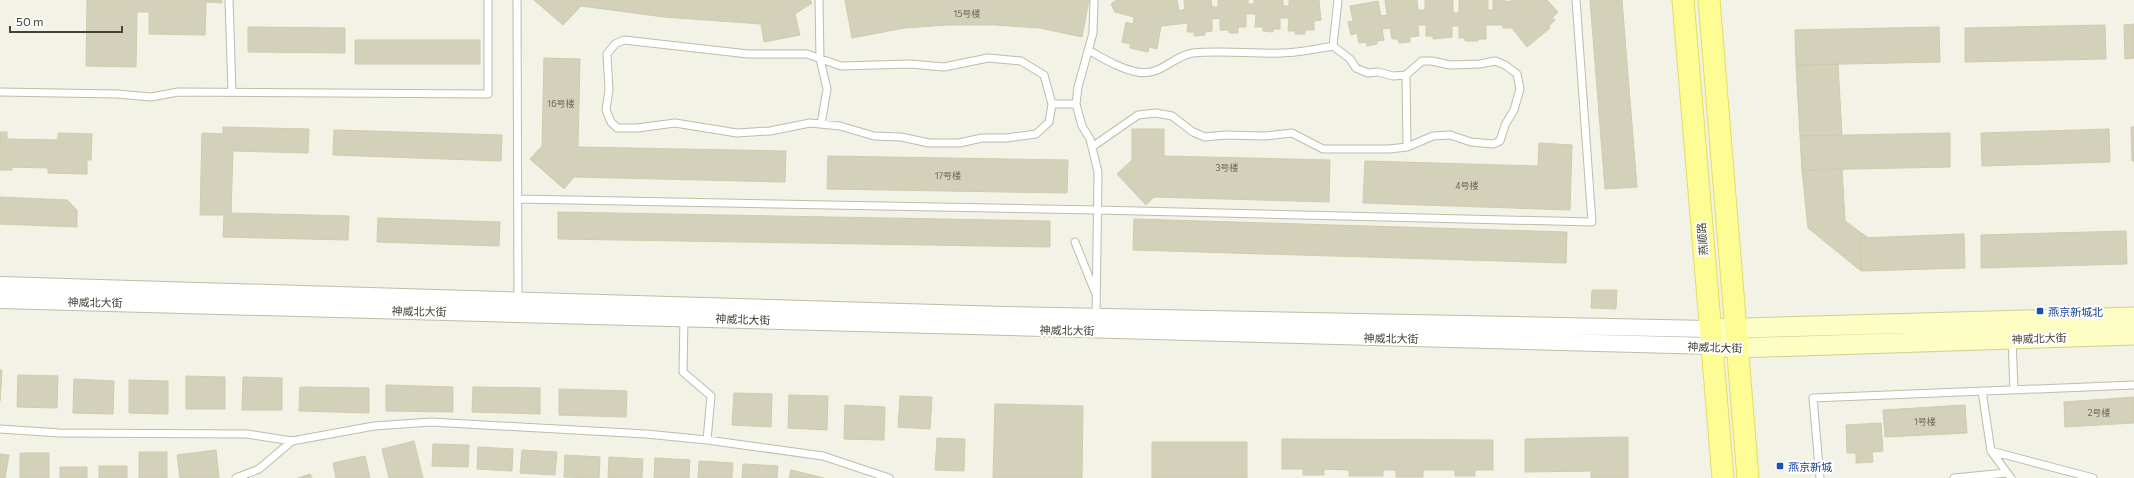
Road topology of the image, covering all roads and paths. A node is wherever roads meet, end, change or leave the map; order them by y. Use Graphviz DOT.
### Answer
graph roads {
  1 [pos="230,0"];
  2 [pos="488,0"];
  3 [pos="517,0"];
  4 [pos="819,0"];
  5 [pos="1094,0"];
  6 [pos="1338,0"];
  7 [pos="1576,0"];
  8 [pos="1684,0"];
  9 [pos="1709,0"];
  10 [pos="1333,46"];
  11 [pos="1088,50"];
  12 [pos="820,59"];
  13 [pos="1406,75"];
  14 [pos="0,92"];
  15 [pos="232,92"];
  16 [pos="1052,104"];
  17 [pos="1076,104"];
  18 [pos="821,124"];
  19 [pos="1092,147"];
  20 [pos="1407,147"];
  21 [pos="518,199"];
  22 [pos="1098,210"];
  23 [pos="1075,242"];
  24 [pos="0,285"];
  25 [pos="1096,296"];
  26 [pos="0,300"];
  27 [pos="518,300"];
  28 [pos="1096,316"];
  29 [pos="684,317"];
  30 [pos="2134,317"];
  31 [pos="2134,335"];
  32 [pos="1710,337"];
  33 [pos="1736,339"];
  34 [pos="2012,339"];
  35 [pos="2134,385"];
  36 [pos="2014,390"];
  37 [pos="1982,391"];
  38 [pos="0,429"];
  39 [pos="707,440"];
  40 [pos="292,441"];
  41 [pos="1991,451"];
  42 [pos="2009,475"];
  43 [pos="236,478"];
  44 [pos="889,478"];
  45 [pos="1723,478"];
  46 [pos="1748,478"];
  47 [pos="1820,478"];
  48 [pos="1954,478"];
  49 [pos="2093,478"];
  1 -- 15 [label="lane"];
  2 -- 15 [label="lane"];
  3 -- 21 [label="lane"];
  4 -- 12 [label="lane"];
  5 -- 11 [label="lane"];
  6 -- 10 [label="lane"];
  7 -- 22 [label="lane"];
  8 -- 32 [label="main road, 燕顺路"];
  9 -- 33 [label="main road"];
  10 -- 11 [label="lane"];
  10 -- 13 [label="lane"];
  11 -- 17 [label="lane"];
  12 -- 16 [label="lane"];
  12 -- 18 [label="lane"];
  12 -- 18 [label="lane"];
  13 -- 20 [label="lane"];
  13 -- 20 [label="lane"];
  14 -- 15 [label="lane"];
  16 -- 17 [label="lane"];
  16 -- 18 [label="lane"];
  17 -- 19 [label="lane"];
  19 -- 20 [label="lane"];
  19 -- 22 [label="lane"];
  21 -- 22 [label="lane"];
  21 -- 27 [label="lane"];
  22 -- 25 [label="lane"];
  23 -- 25 [label="lane"];
  24 -- 27 [label="street, 神威北大街"];
  25 -- 28 [label="lane"];
  26 -- 29 [label="street, 神威北大街"];
  27 -- 28 [label="street, 神威北大街"];
  28 -- 32 [label="street, 神威北大街"];
  29 -- 32 [label="street, 神威北大街"];
  29 -- 39 [label="lane"];
  30 -- 33 [label="main road, 神威北大街"];
  31 -- 34 [label="main road, 神威北大街"];
  32 -- 33 [label="main road, 神威北大街"];
  32 -- 45 [label="main road, 燕顺路"];
  33 -- 34 [label="main road, 神威北大街"];
  33 -- 46 [label="main road"];
  34 -- 36 [label="lane"];
  35 -- 36 [label="lane"];
  36 -- 37 [label="lane"];
  37 -- 41 [label="lane"];
  37 -- 47 [label="lane"];
  38 -- 40 [label="lane"];
  39 -- 40 [label="lane"];
  39 -- 44 [label="lane"];
  40 -- 43 [label="lane"];
  41 -- 42 [label="lane"];
  41 -- 49 [label="lane"];
  42 -- 48 [label="lane"];
}
